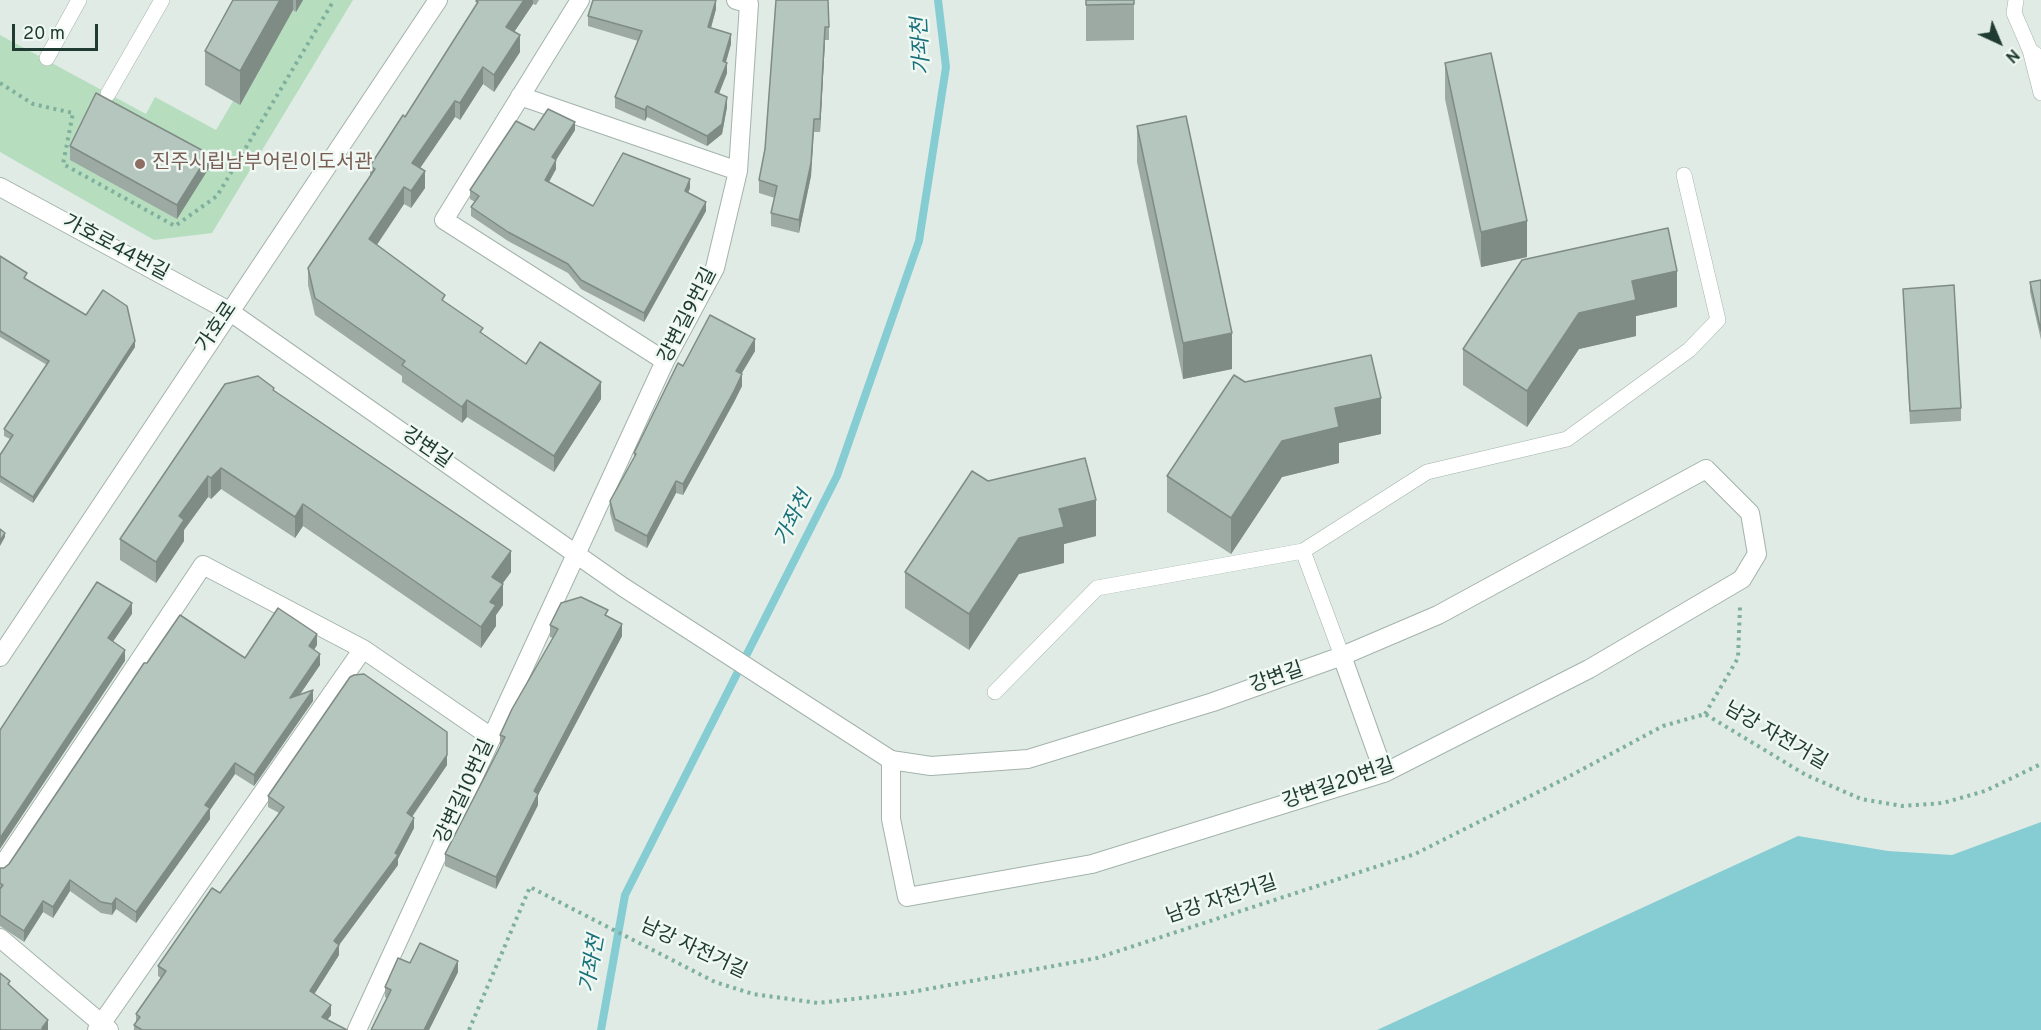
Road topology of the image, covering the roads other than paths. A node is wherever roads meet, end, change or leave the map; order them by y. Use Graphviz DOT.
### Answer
graph roads {
  1 [pos="79,0"];
  2 [pos="162,0"];
  3 [pos="438,0"];
  4 [pos="580,0"];
  5 [pos="736,0"];
  6 [pos="2016,0"];
  7 [pos="2034,47"];
  8 [pos="47,58"];
  9 [pos="2041,93"];
  10 [pos="108,94"];
  11 [pos="520,96"];
  12 [pos="738,171"];
  13 [pos="1684,175"];
  14 [pos="0,187"];
  15 [pos="229,311"];
  16 [pos="665,361"];
  17 [pos="1706,469"];
  18 [pos="1303,551"];
  19 [pos="577,555"];
  20 [pos="363,649"];
  21 [pos="1342,656"];
  22 [pos="0,657"];
  23 [pos="995,692"];
  24 [pos="491,736"];
  25 [pos="891,760"];
  26 [pos="1384,773"];
  27 [pos="0,869"];
  28 [pos="0,939"];
  29 [pos="102,1028"];
  30 [pos="357,1030"];
  1 -- 8 [label="lane"];
  2 -- 10 [label="lane"];
  3 -- 15 [label="street, 가호로"];
  4 -- 11 [label="street"];
  5 -- 12 [label="street, 강변길9번길"];
  6 -- 7 [label="lane"];
  7 -- 9 [label="lane"];
  11 -- 12 [label="street"];
  11 -- 16 [label="street"];
  12 -- 16 [label="street, 강변길9번길"];
  13 -- 18 [label="lane"];
  14 -- 15 [label="street, 가호로44번길"];
  15 -- 19 [label="street, 강변길"];
  15 -- 22 [label="street, 가호로"];
  16 -- 19 [label="street, 강변길9번길"];
  17 -- 21 [label="street, 강변길"];
  17 -- 26 [label="street, 강변길20번길"];
  18 -- 21 [label="lane"];
  18 -- 23 [label="lane"];
  19 -- 24 [label="street, 강변길10번길"];
  19 -- 25 [label="street, 강변길"];
  20 -- 24 [label="street"];
  20 -- 27 [label="street"];
  20 -- 29 [label="street"];
  21 -- 25 [label="street, 강변길"];
  21 -- 26 [label="street"];
  24 -- 30 [label="street, 강변길10번길"];
  25 -- 26 [label="street, 강변길20번길"];
  28 -- 29 [label="street"];
}
